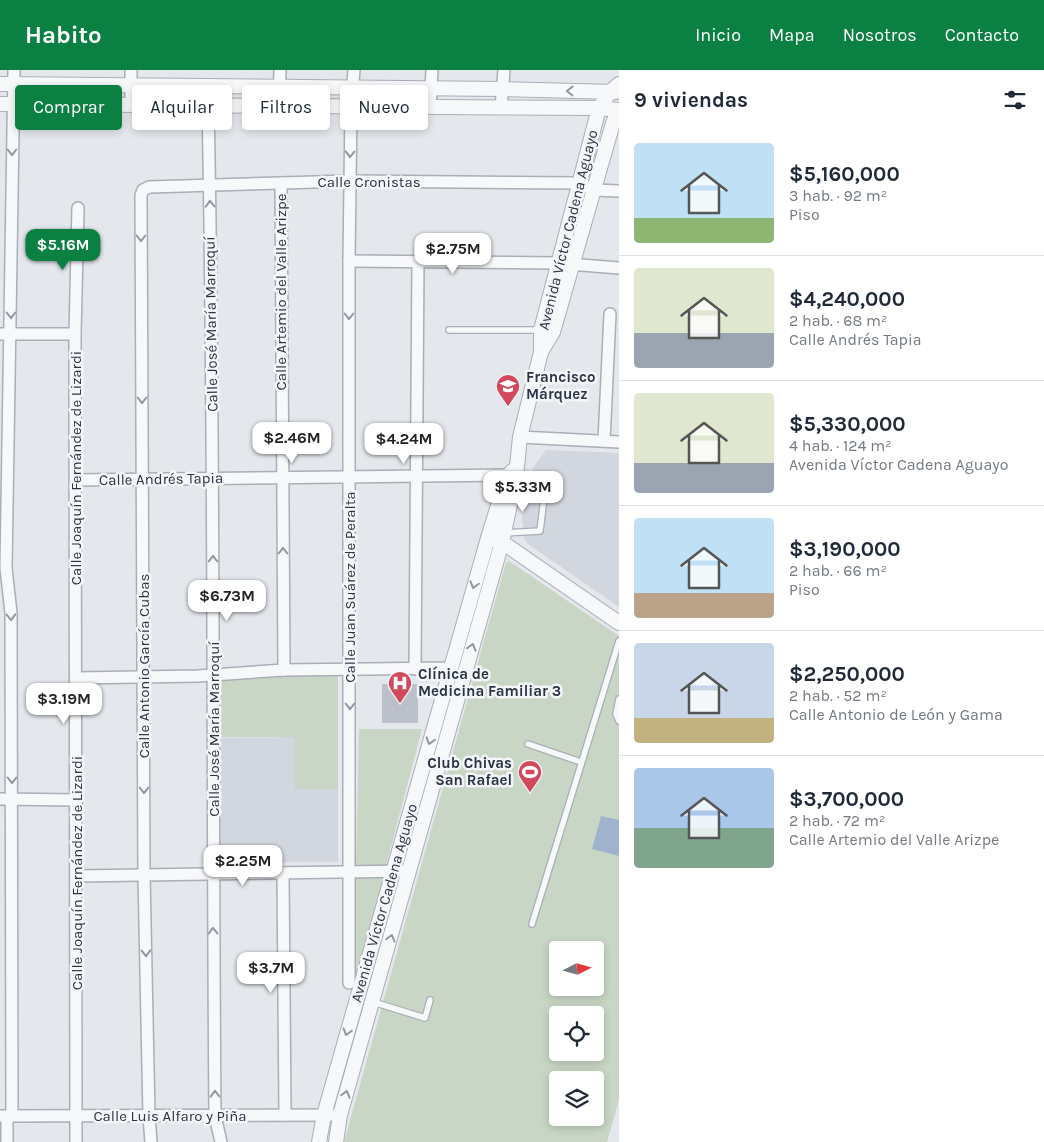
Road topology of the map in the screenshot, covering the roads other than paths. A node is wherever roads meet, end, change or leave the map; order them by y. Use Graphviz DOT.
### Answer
graph roads {
  1 [pos="131,70"];
  2 [pos="280,70"];
  3 [pos="354,70"];
  4 [pos="432,70"];
  5 [pos="504,70"];
  6 [pos="9,79"];
  7 [pos="130,85"];
  8 [pos="280,85"];
  9 [pos="353,85"];
  10 [pos="242,86"];
  11 [pos="431,88"];
  12 [pos="503,89"];
  13 [pos="616,90"];
  14 [pos="6,104"];
  15 [pos="131,104"];
  16 [pos="430,107"];
  17 [pos="501,108"];
  18 [pos="599,108"];
  19 [pos="619,110"];
  20 [pos="209,130"];
  21 [pos="351,130"];
  22 [pos="350,181"];
  23 [pos="281,183"];
  24 [pos="579,183"];
  25 [pos="210,185"];
  26 [pos="143,190"];
  27 [pos="594,190"];
  28 [pos="619,191"];
  29 [pos="78,208"];
  30 [pos="349,261"];
  31 [pos="418,262"];
  32 [pos="557,263"];
  33 [pos="573,266"];
  34 [pos="619,268"];
  35 [pos="610,314"];
  36 [pos="449,330"];
  37 [pos="541,330"];
  38 [pos="5,334"];
  39 [pos="75,334"];
  40 [pos="541,352"];
  41 [pos="606,393"];
  42 [pos="619,394"];
  43 [pos="520,436"];
  44 [pos="604,441"];
  45 [pos="619,442"];
  46 [pos="514,472"];
  47 [pos="417,476"];
  48 [pos="282,477"];
  49 [pos="350,477"];
  50 [pos="213,478"];
  51 [pos="143,479"];
  52 [pos="76,480"];
  53 [pos="488,538"];
  54 [pos="503,538"];
  55 [pos="3,568"];
  56 [pos="619,623"];
  57 [pos="619,641"];
  58 [pos="450,668"];
  59 [pos="350,669"];
  60 [pos="415,669"];
  61 [pos="284,670"];
  62 [pos="214,674"];
  63 [pos="77,678"];
  64 [pos="144,678"];
  65 [pos="619,699"];
  66 [pos="619,721"];
  67 [pos="528,744"];
  68 [pos="581,762"];
  69 [pos="6,799"];
  70 [pos="77,800"];
  71 [pos="410,870"];
  72 [pos="394,871"];
  73 [pos="349,872"];
  74 [pos="283,873"];
  75 [pos="213,874"];
  76 [pos="144,875"];
  77 [pos="76,876"];
  78 [pos="532,924"];
  79 [pos="349,983"];
  80 [pos="430,1000"];
  81 [pos="373,1002"];
  82 [pos="285,1115"];
  83 [pos="324,1115"];
  84 [pos="340,1115"];
  85 [pos="6,1116"];
  86 [pos="77,1116"];
  87 [pos="149,1116"];
  88 [pos="215,1116"];
  89 [pos="6,1142"];
  90 [pos="76,1142"];
  91 [pos="151,1142"];
  92 [pos="220,1142"];
  93 [pos="319,1142"];
  94 [pos="336,1142"];
  1 -- 7 [label="street"];
  2 -- 8 [label="street"];
  3 -- 9 [label="street, Calle Juan Suárez de Peralta"];
  4 -- 11 [label="street"];
  5 -- 12 [label="street"];
  6 -- 7 [label="street"];
  6 -- 14 [label="street"];
  7 -- 10 [label="street"];
  7 -- 15 [label="street"];
  11 -- 12 [label="street"];
  11 -- 16 [label="street"];
  13 -- 12 [label="street, one-way"];
  12 -- 17 [label="street"];
  13 -- 18 [label="street"];
  14 -- 15 [label="street"];
  14 -- 38 [label="street, one-way"];
  16 -- 17 [label="street"];
  17 -- 18 [label="street"];
  18 -- 19 [label="street"];
  18 -- 24 [label="street, Avenida Víctor Cadena Aguayo"];
  19 -- 27 [label="street, Avenida Víctor Cadena Aguayo"];
  20 -- 25 [label="street, Calle José María Marroquí"];
  21 -- 22 [label="street, Calle Juan Suárez de Peralta, one-way"];
  22 -- 23 [label="street, Calle Cronistas"];
  22 -- 24 [label="street, Calle Cronistas"];
  22 -- 30 [label="street, Calle Juan Suárez de Peralta"];
  23 -- 25 [label="street, Calle Cronistas"];
  23 -- 48 [label="street, Calle Artemio del Valle Arizpe"];
  24 -- 27 [label="street, Calle Cronistas"];
  24 -- 32 [label="street, Avenida Víctor Cadena Aguayo"];
  25 -- 26 [label="street, Calle Cronistas"];
  50 -- 25 [label="street, Calle José María Marroquí, one-way"];
  26 -- 51 [label="street, Calle Antonio García Cubas, one-way"];
  27 -- 28 [label="street"];
  27 -- 33 [label="street, Avenida Víctor Cadena Aguayo"];
  29 -- 39 [label="street, Calle Joaquín Fernández de Lizardi"];
  30 -- 31 [label="street"];
  30 -- 49 [label="street, Calle Juan Suárez de Peralta, one-way"];
  31 -- 32 [label="street"];
  31 -- 47 [label="street"];
  32 -- 33 [label="street"];
  32 -- 37 [label="street, Avenida Víctor Cadena Aguayo"];
  33 -- 34 [label="street"];
  33 -- 40 [label="street, Avenida Víctor Cadena Aguayo"];
  35 -- 41 [label="street"];
  36 -- 37 [label="lane"];
  37 -- 40 [label="street, Avenida Víctor Cadena Aguayo"];
  38 -- 39 [label="street"];
  38 -- 55 [label="street"];
  39 -- 52 [label="street, Calle Joaquín Fernández de Lizardi"];
  40 -- 43 [label="street, Avenida Víctor Cadena Aguayo"];
  41 -- 42 [label="street"];
  41 -- 44 [label="street"];
  43 -- 44 [label="street"];
  43 -- 46 [label="street, Avenida Víctor Cadena Aguayo"];
  44 -- 45 [label="street"];
  46 -- 47 [label="street, Calle Andrés Tapia"];
  46 -- 53 [label="street, Avenida Víctor Cadena Aguayo"];
  46 -- 54 [label="street, Avenida Víctor Cadena Aguayo"];
  46 -- 54 [label="lane"];
  47 -- 49 [label="street, Calle Andrés Tapia"];
  47 -- 60 [label="street"];
  48 -- 49 [label="street, Calle Andrés Tapia"];
  48 -- 50 [label="street, Calle Andrés Tapia"];
  61 -- 48 [label="street, Calle Artemio del Valle Arizpe, one-way"];
  49 -- 59 [label="street, Calle Juan Suárez de Peralta"];
  50 -- 51 [label="street, Calle Andrés Tapia"];
  62 -- 50 [label="street, Calle José María Marroquí, one-way"];
  51 -- 52 [label="street, Calle Andrés Tapia"];
  51 -- 64 [label="street, Calle Antonio García Cubas"];
  52 -- 63 [label="street, Calle Joaquín Fernández de Lizardi"];
  53 -- 54 [label="street"];
  53 -- 58 [label="street, Avenida Víctor Cadena Aguayo, one-way"];
  54 -- 56 [label="street"];
  71 -- 54 [label="street, Avenida Víctor Cadena Aguayo, one-way"];
  55 -- 69 [label="street, one-way"];
  57 -- 68 [label="lane"];
  58 -- 60 [label="street"];
  58 -- 72 [label="street, Avenida Víctor Cadena Aguayo, one-way"];
  59 -- 60 [label="street"];
  59 -- 61 [label="street"];
  59 -- 73 [label="street, Calle Juan Suárez de Peralta, one-way"];
  61 -- 62 [label="street"];
  62 -- 64 [label="street"];
  62 -- 75 [label="street, Calle José María Marroquí"];
  63 -- 64 [label="street"];
  63 -- 70 [label="street, Calle Joaquín Fernández de Lizardi"];
  64 -- 76 [label="street, Calle Antonio García Cubas, one-way"];
  65 -- 66 [label="lane"];
  67 -- 68 [label="lane"];
  68 -- 78 [label="lane"];
  69 -- 70 [label="street"];
  69 -- 85 [label="street"];
  70 -- 77 [label="street, Calle Joaquín Fernández de Lizardi"];
  71 -- 72 [label="street"];
  81 -- 71 [label="street, Avenida Víctor Cadena Aguayo, one-way"];
  72 -- 73 [label="street"];
  72 -- 83 [label="street, Avenida Víctor Cadena Aguayo, one-way"];
  73 -- 74 [label="street"];
  73 -- 79 [label="street, Calle Juan Suárez de Peralta"];
  74 -- 75 [label="street"];
  74 -- 82 [label="street"];
  75 -- 76 [label="street"];
  88 -- 75 [label="street, Calle José María Marroquí, one-way"];
  76 -- 77 [label="street"];
  76 -- 87 [label="street, Calle Antonio García Cubas, one-way"];
  77 -- 86 [label="street, Calle Joaquín Fernández de Lizardi"];
  80 -- 81 [label="lane"];
  84 -- 81 [label="street, Avenida Víctor Cadena Aguayo, one-way"];
  82 -- 83 [label="street, Calle Luis Alfaro y Piña"];
  82 -- 88 [label="street, Calle Luis Alfaro y Piña"];
  83 -- 84 [label="street, Calle Luis Alfaro y Piña"];
  83 -- 93 [label="street, Avenida Víctor Cadena Aguayo"];
  84 -- 94 [label="street, Avenida Víctor Cadena Aguayo"];
  85 -- 86 [label="street, Calle Luis Alfaro y Piña"];
  85 -- 89 [label="street"];
  86 -- 87 [label="street, Calle Luis Alfaro y Piña"];
  86 -- 90 [label="street, Calle Joaquín Fernández de Lizardi"];
  87 -- 88 [label="street, Calle Luis Alfaro y Piña"];
  87 -- 91 [label="street, Calle Antonio García Cubas"];
  88 -- 92 [label="street, Calle José María Marroquí"];
}
